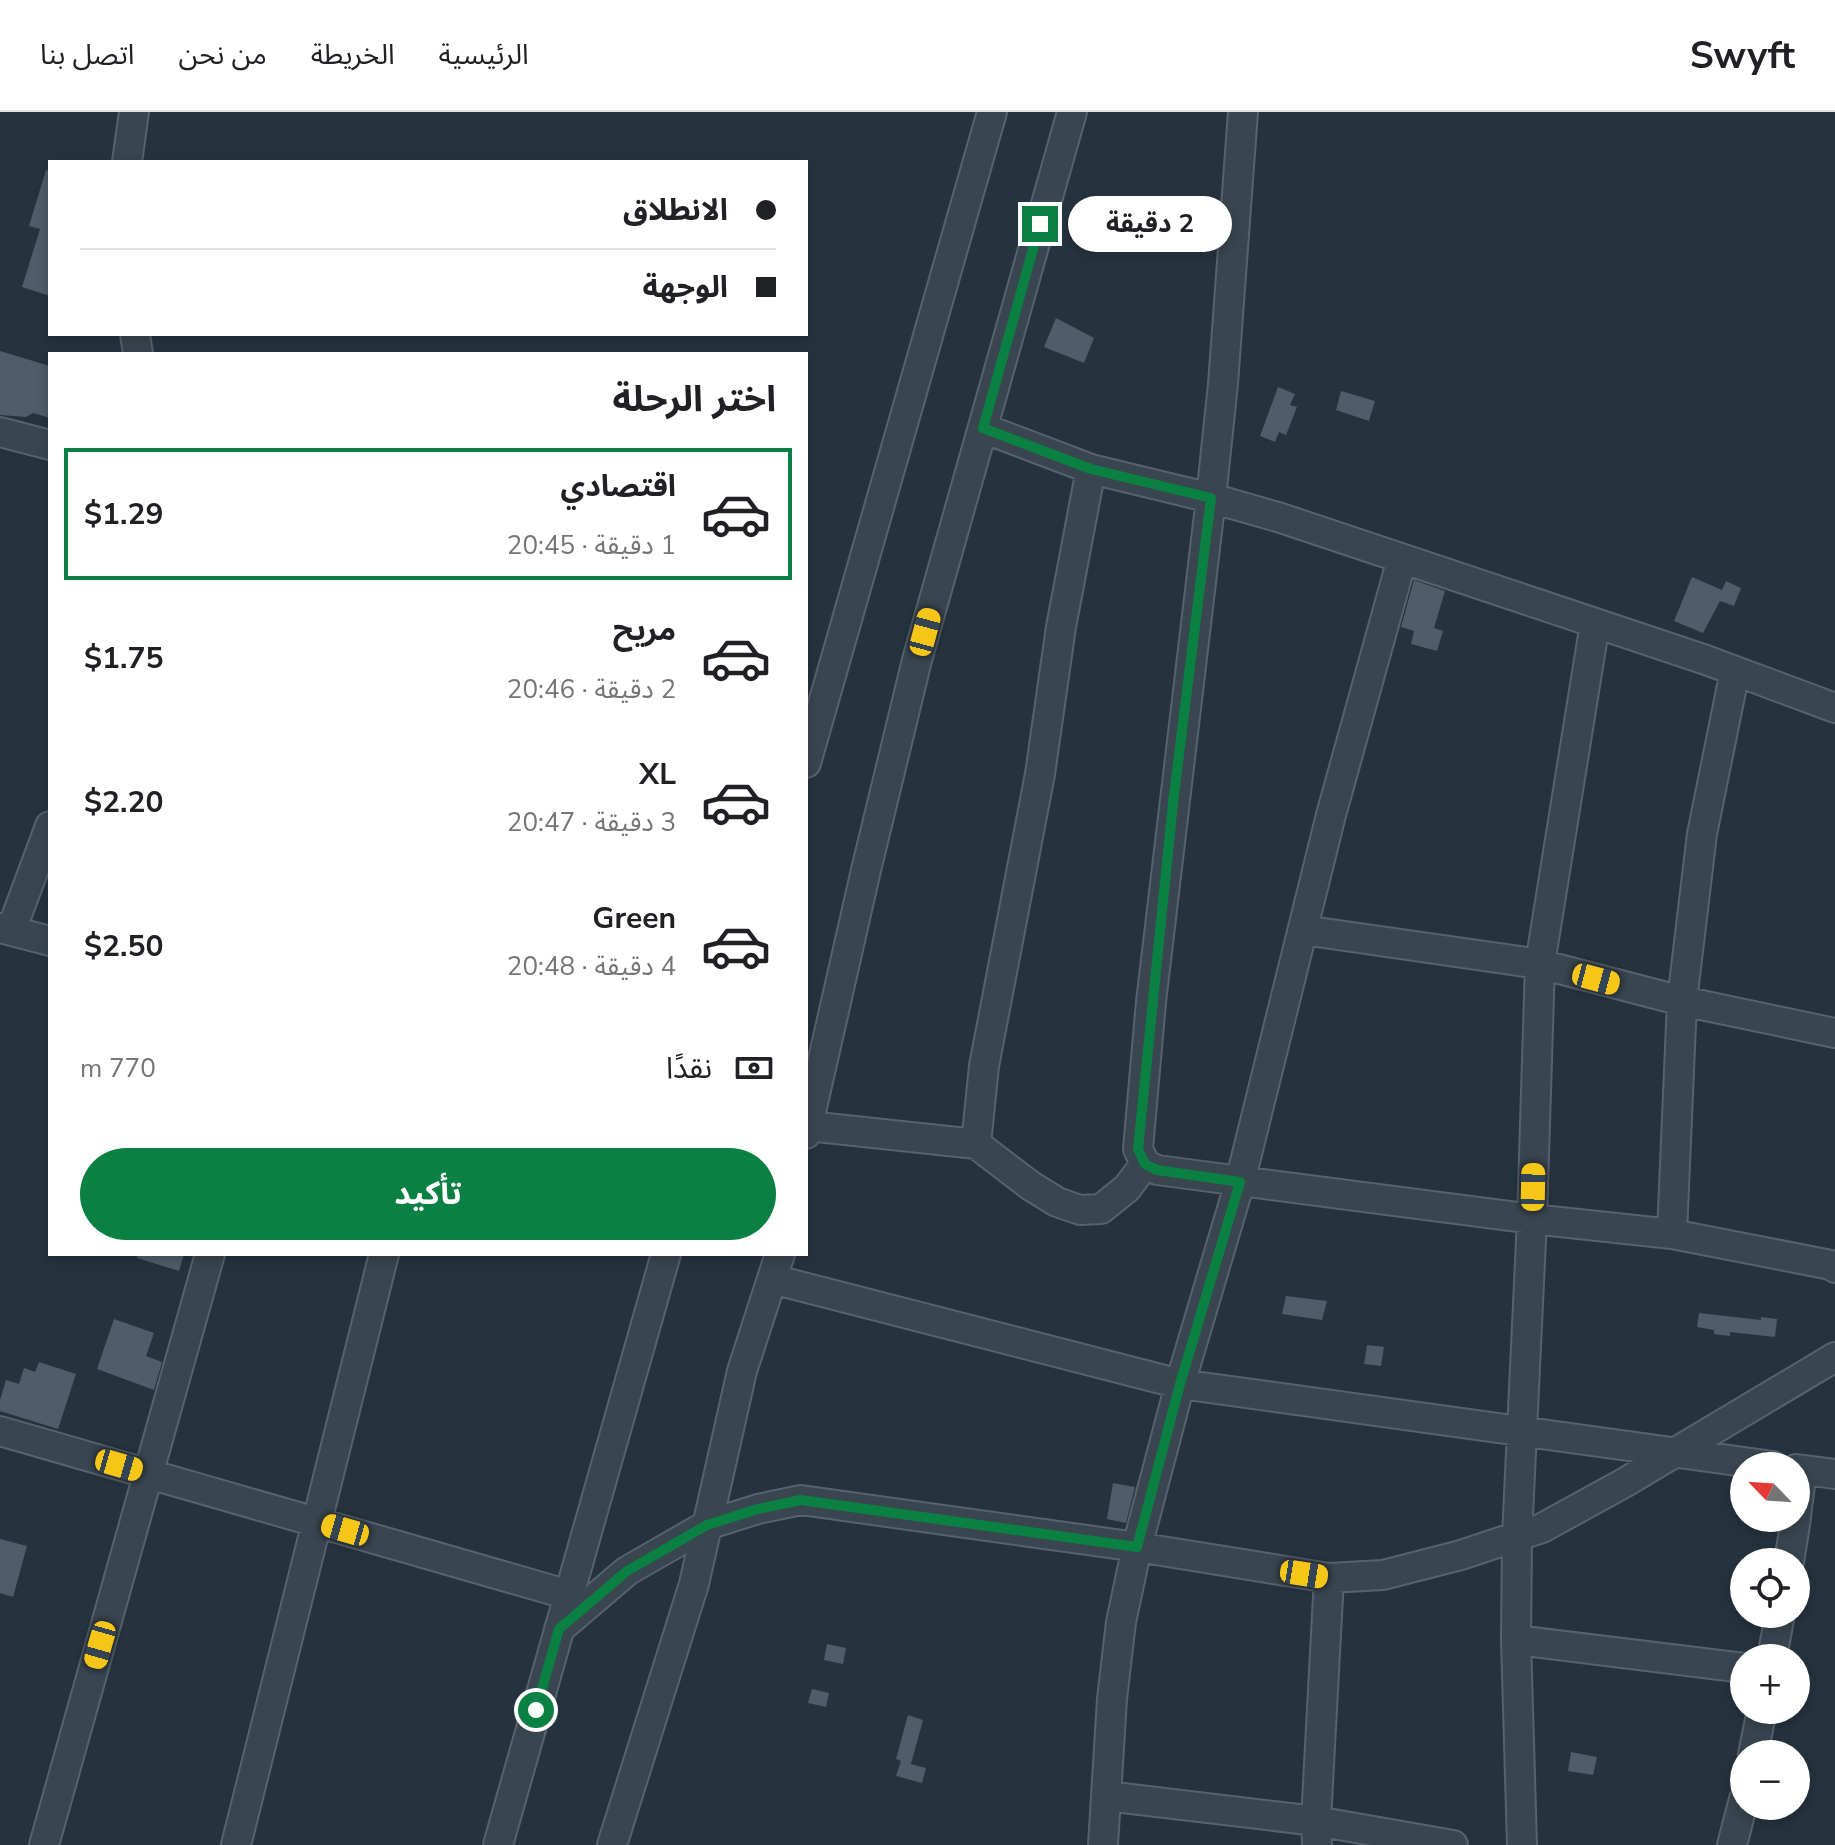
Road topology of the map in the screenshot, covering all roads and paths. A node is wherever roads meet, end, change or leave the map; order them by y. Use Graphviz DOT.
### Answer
graph roads {
  1 [pos="134,112"];
  2 [pos="992,112"];
  3 [pos="1072,112"];
  4 [pos="1243,112"];
  5 [pos="127,160"];
  6 [pos="983,428"];
  7 [pos="0,432"];
  8 [pos="48,444"];
  9 [pos="1091,469"];
  10 [pos="1211,498"];
  11 [pos="1402,559"];
  12 [pos="1595,623"];
  13 [pos="1735,671"];
  14 [pos="1835,708"];
  15 [pos="808,756"];
  16 [pos="48,831"];
  17 [pos="6,929"];
  18 [pos="1303,930"];
  19 [pos="48,940"];
  20 [pos="1540,964"];
  21 [pos="1682,1001"];
  22 [pos="1835,1033"];
  23 [pos="808,1126"];
  24 [pos="808,1130"];
  25 [pos="976,1144"];
  26 [pos="1145,1164"];
  27 [pos="1240,1182"];
  28 [pos="1532,1219"];
  29 [pos="1672,1234"];
  30 [pos="209,1256"];
  31 [pos="384,1256"];
  32 [pos="665,1256"];
  33 [pos="776,1267"];
  34 [pos="1835,1268"];
  35 [pos="1835,1357"];
  36 [pos="1180,1384"];
  37 [pos="0,1431"];
  38 [pos="1520,1432"];
  39 [pos="1672,1452"];
  40 [pos="1730,1460"];
  41 [pos="1810,1471"];
  42 [pos="149,1474"];
  43 [pos="1835,1474"];
  44 [pos="317,1522"];
  45 [pos="707,1525"];
  46 [pos="1517,1537"];
  47 [pos="1137,1547"];
  48 [pos="1329,1578"];
  49 [pos="569,1595"];
  50 [pos="559,1629"];
  51 [pos="1516,1640"];
  52 [pos="1730,1666"];
  53 [pos="1106,1796"];
  54 [pos="1739,1820"];
  55 [pos="1317,1833"];
  56 [pos="44,1845"];
  57 [pos="236,1845"];
  58 [pos="498,1845"];
  59 [pos="612,1845"];
  60 [pos="1103,1845"];
  61 [pos="1453,1845"];
  62 [pos="1522,1845"];
  63 [pos="1732,1845"];
  1 -- 5 [label="street"];
  2 -- 15 [label="street"];
  3 -- 6 [label="street"];
  4 -- 10 [label="street"];
  6 -- 9 [label="street"];
  6 -- 23 [label="street"];
  7 -- 8 [label="street"];
  9 -- 10 [label="street"];
  9 -- 25 [label="street"];
  10 -- 11 [label="street"];
  10 -- 26 [label="street"];
  11 -- 12 [label="street"];
  11 -- 18 [label="street"];
  12 -- 13 [label="street"];
  12 -- 20 [label="street"];
  13 -- 14 [label="street"];
  13 -- 21 [label="street"];
  16 -- 17 [label="street"];
  17 -- 19 [label="street"];
  18 -- 20 [label="street"];
  18 -- 27 [label="street"];
  20 -- 21 [label="street"];
  20 -- 28 [label="street"];
  21 -- 22 [label="street"];
  21 -- 29 [label="street"];
  24 -- 25 [label="street"];
  25 -- 26 [label="street"];
  26 -- 27 [label="street"];
  27 -- 28 [label="street"];
  27 -- 36 [label="street"];
  28 -- 29 [label="street"];
  28 -- 38 [label="street"];
  29 -- 34 [label="street"];
  30 -- 42 [label="street"];
  31 -- 44 [label="street"];
  32 -- 49 [label="street"];
  33 -- 36 [label="street"];
  33 -- 45 [label="street"];
  35 -- 39 [label="street"];
  36 -- 38 [label="street"];
  36 -- 47 [label="street"];
  37 -- 42 [label="street"];
  38 -- 39 [label="street"];
  38 -- 46 [label="street"];
  39 -- 40 [label="street"];
  39 -- 46 [label="street"];
  41 -- 43 [label="street"];
  42 -- 44 [label="street"];
  42 -- 56 [label="street"];
  44 -- 49 [label="street"];
  44 -- 57 [label="street"];
  45 -- 47 [label="street"];
  45 -- 50 [label="street"];
  45 -- 59 [label="street"];
  46 -- 48 [label="street"];
  46 -- 51 [label="street"];
  47 -- 48 [label="street"];
  47 -- 53 [label="street"];
  48 -- 55 [label="street"];
  49 -- 50 [label="street"];
  50 -- 58 [label="street"];
  51 -- 52 [label="street"];
  51 -- 62 [label="street"];
  53 -- 55 [label="street"];
  53 -- 60 [label="street"];
  54 -- 63 [label="street"];
  55 -- 61 [label="street"];
}
